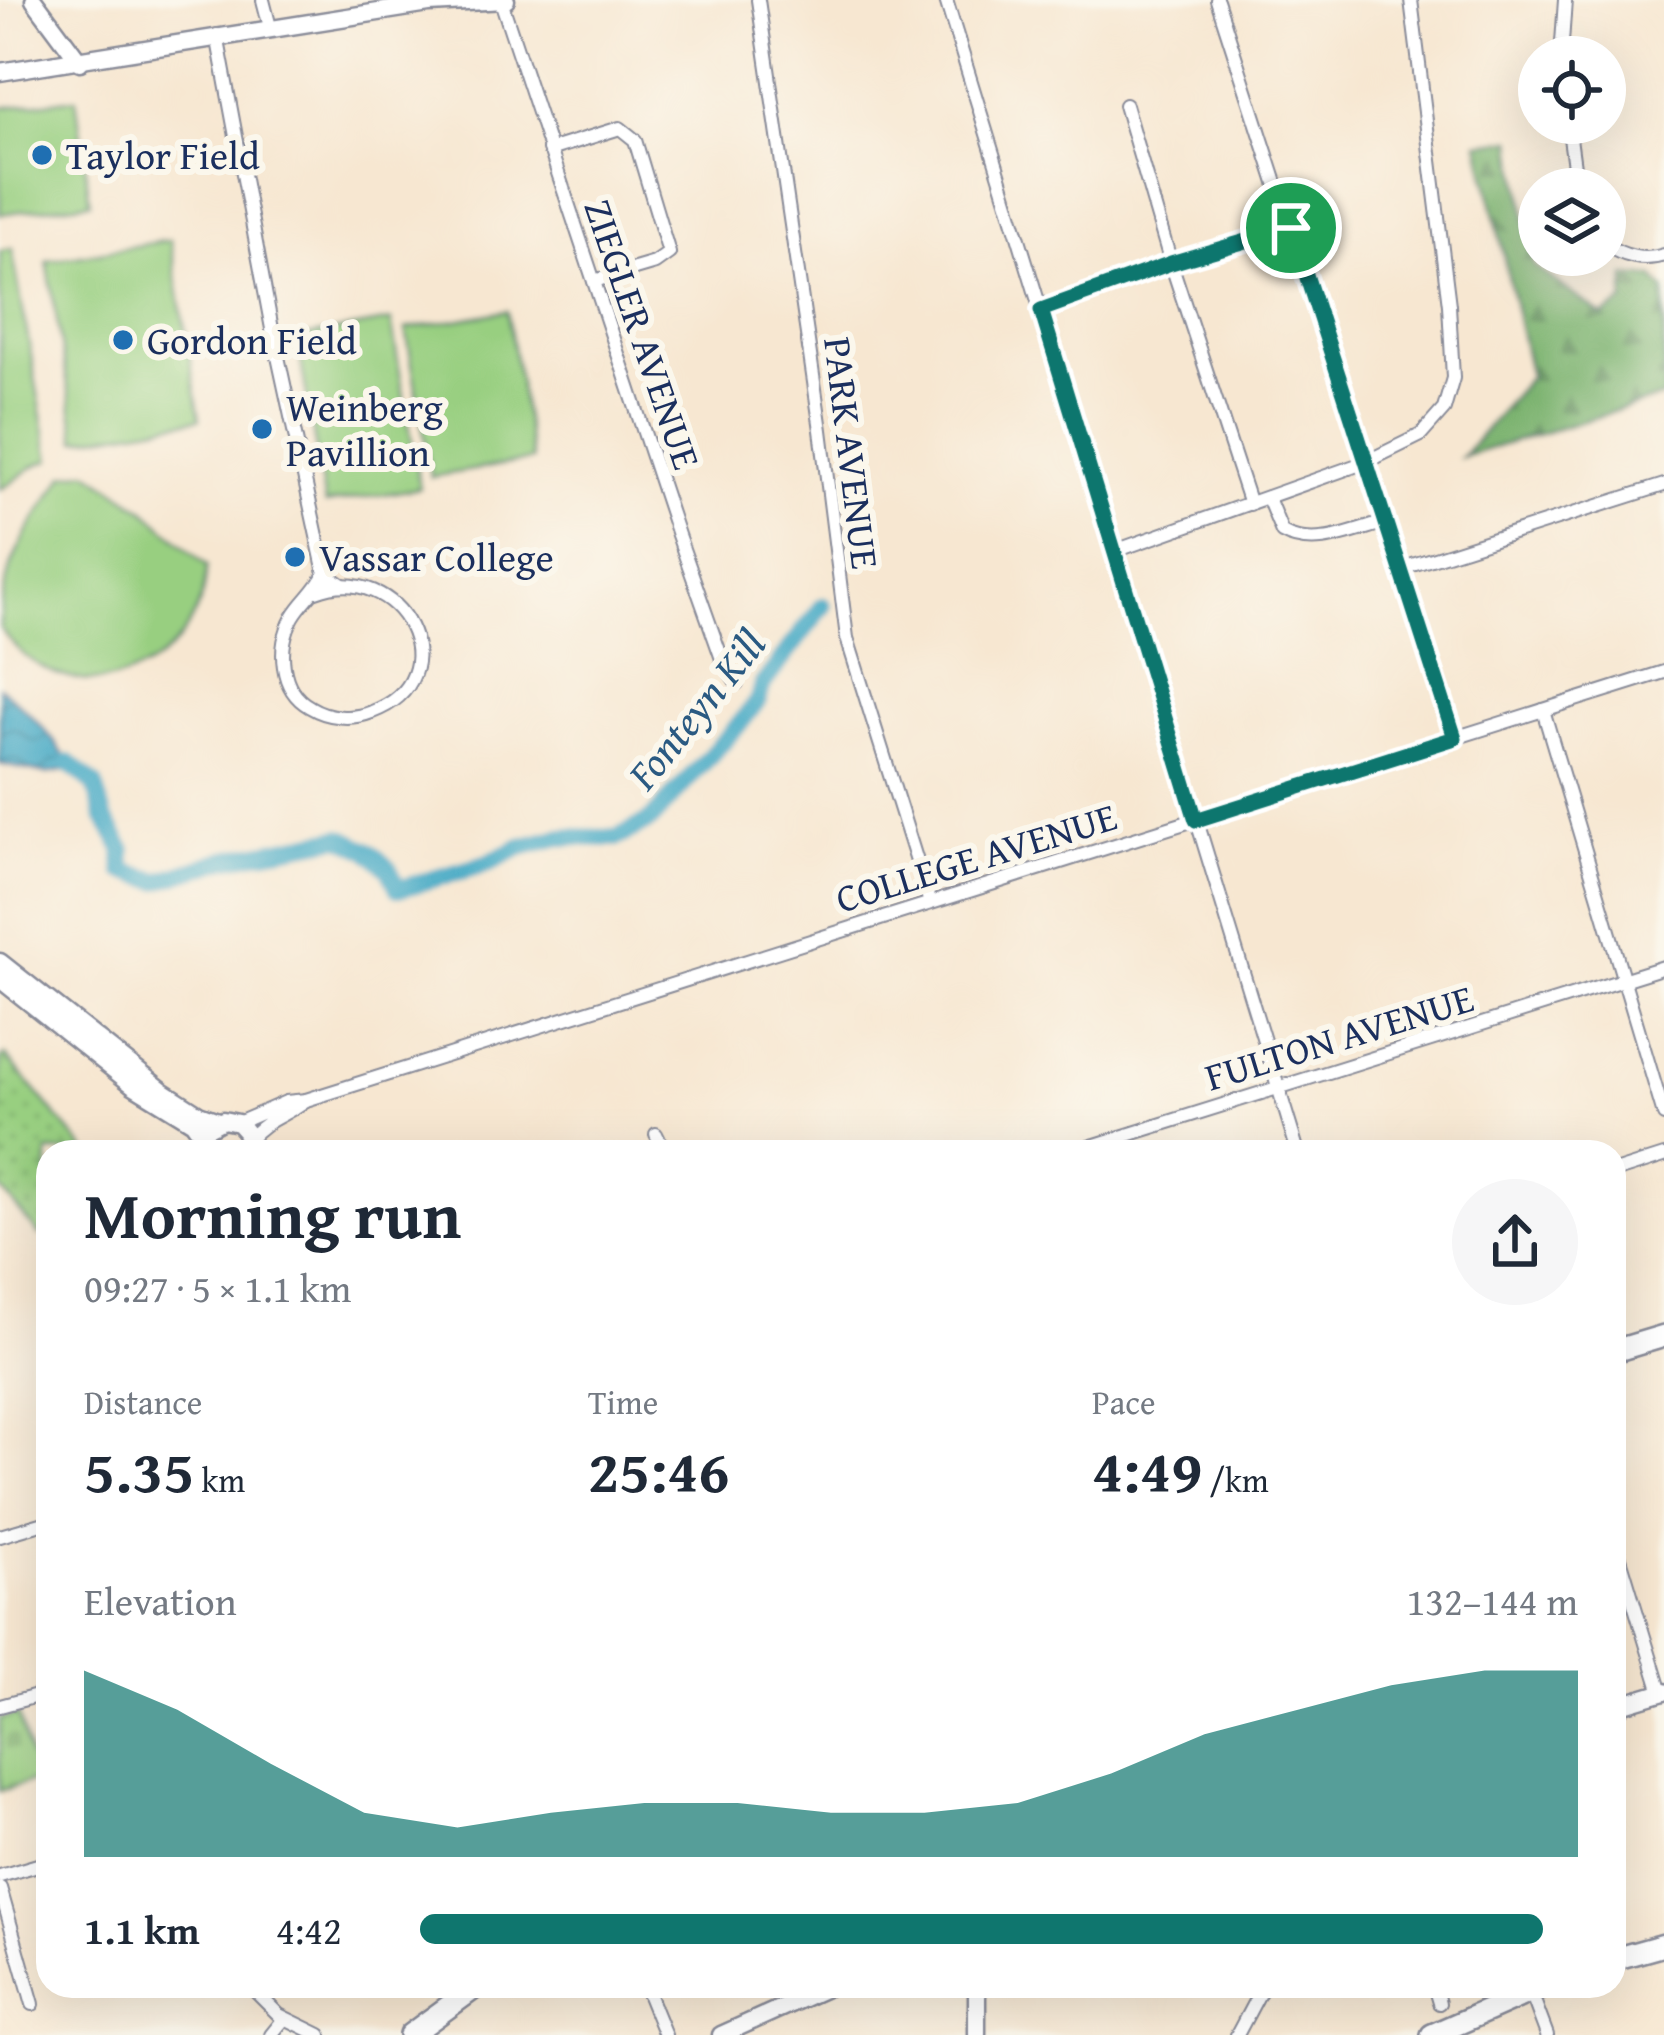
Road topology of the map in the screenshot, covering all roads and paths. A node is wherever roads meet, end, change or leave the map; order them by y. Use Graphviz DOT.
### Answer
graph roads {
  1 [pos="34,0"];
  2 [pos="262,0"];
  3 [pos="503,0"];
  4 [pos="758,0"];
  5 [pos="946,0"];
  6 [pos="1217,0"];
  7 [pos="1411,0"];
  8 [pos="1565,0"];
  9 [pos="429,2"];
  10 [pos="270,27"];
  11 [pos="217,35"];
  12 [pos="1563,36"];
  13 [pos="80,62"];
  14 [pos="0,72"];
  15 [pos="1125,105"];
  16 [pos="549,150"];
  17 [pos="1291,228"];
  18 [pos="1626,255"];
  19 [pos="1664,255"];
  20 [pos="1171,263"];
  21 [pos="594,280"];
  22 [pos="1041,310"];
  23 [pos="1366,462"];
  24 [pos="1664,485"];
  25 [pos="1268,498"];
  26 [pos="1250,504"];
  27 [pos="1387,522"];
  28 [pos="1114,551"];
  29 [pos="1403,568"];
  30 [pos="325,573"];
  31 [pos="341,584"];
  32 [pos="316,591"];
  33 [pos="1664,672"];
  34 [pos="737,683"];
  35 [pos="1543,710"];
  36 [pos="1455,738"];
  37 [pos="1196,820"];
  38 [pos="930,903"];
  39 [pos="0,962"];
  40 [pos="1664,968"];
  41 [pos="0,979"];
  42 [pos="1624,980"];
  43 [pos="1278,1088"];
  44 [pos="306,1100"];
  45 [pos="1664,1115"];
  46 [pos="218,1121"];
  47 [pos="238,1123"];
  48 [pos="656,1134"];
  49 [pos="203,1140"];
  50 [pos="208,1140"];
  51 [pos="245,1140"];
  52 [pos="253,1140"];
  53 [pos="659,1140"];
  54 [pos="1111,1140"];
  55 [pos="1294,1140"];
  56 [pos="1664,1156"];
  57 [pos="1626,1168"];
  58 [pos="1664,1336"];
  59 [pos="1626,1347"];
  60 [pos="36,1526"];
  61 [pos="0,1536"];
  62 [pos="1626,1577"];
  63 [pos="1662,1693"];
  64 [pos="36,1696"];
  65 [pos="1626,1704"];
  66 [pos="0,1706"];
  67 [pos="36,1866"];
  68 [pos="0,1876"];
  69 [pos="0,1888"];
  70 [pos="1664,1946"];
  71 [pos="1626,1956"];
  72 [pos="262,1998"];
  73 [pos="461,1998"];
  74 [pos="650,1998"];
  75 [pos="803,1998"];
  76 [pos="977,1998"];
  77 [pos="1257,1998"];
  78 [pos="1438,1998"];
  79 [pos="1512,1998"];
  80 [pos="1537,1998"];
  81 [pos="1439,2003"];
  82 [pos="33,2004"];
  83 [pos="284,2019"];
  84 [pos="271,2035"];
  85 [pos="320,2035"];
  86 [pos="410,2035"];
  87 [pos="665,2035"];
  88 [pos="721,2035"];
  89 [pos="977,2035"];
  90 [pos="1237,2035"];
  91 [pos="1432,2035"];
  92 [pos="1547,2035"];
  1 -- 13 [label="street"];
  2 -- 10 [label="street"];
  3 -- 9 [label="street"];
  3 -- 16 [label="street, ZIEGLER AVENUE"];
  4 -- 38 [label="street, PARK AVENUE"];
  5 -- 22 [label="street"];
  6 -- 17 [label="street"];
  7 -- 23 [label="street"];
  8 -- 12 [label="street"];
  9 -- 10 [label="street"];
  10 -- 11 [label="street"];
  11 -- 13 [label="street"];
  11 -- 30 [label="street"];
  13 -- 14 [label="street"];
  15 -- 20 [label="street"];
  16 -- 21 [label="street, ZIEGLER AVENUE"];
  16 -- 21 [label="street"];
  17 -- 20 [label="street"];
  17 -- 23 [label="street"];
  18 -- 19 [label="street"];
  20 -- 22 [label="street"];
  20 -- 26 [label="street"];
  21 -- 34 [label="street, ZIEGLER AVENUE"];
  22 -- 28 [label="street"];
  23 -- 25 [label="street"];
  23 -- 27 [label="street"];
  24 -- 29 [label="street"];
  25 -- 26 [label="street"];
  25 -- 27 [label="street"];
  26 -- 28 [label="street"];
  27 -- 29 [label="street"];
  28 -- 37 [label="street"];
  29 -- 36 [label="street"];
  30 -- 31 [label="street"];
  30 -- 32 [label="street"];
  31 -- 32 [label="street"];
  31 -- 32 [label="street"];
  33 -- 35 [label="street, COLLEGE AVENUE"];
  35 -- 36 [label="street, COLLEGE AVENUE"];
  35 -- 42 [label="street"];
  36 -- 37 [label="street, COLLEGE AVENUE"];
  37 -- 38 [label="street, COLLEGE AVENUE"];
  37 -- 43 [label="street"];
  38 -- 44 [label="street, COLLEGE AVENUE"];
  39 -- 46 [label="street"];
  40 -- 42 [label="street, FULTON AVENUE"];
  41 -- 49 [label="street"];
  42 -- 43 [label="street, FULTON AVENUE"];
  42 -- 45 [label="street"];
  43 -- 54 [label="street, FULTON AVENUE"];
  43 -- 55 [label="street"];
  44 -- 47 [label="street, COLLEGE AVENUE"];
  44 -- 52 [label="street, COLLEGE AVENUE"];
  46 -- 47 [label="street"];
  46 -- 50 [label="street"];
  47 -- 51 [label="street"];
  48 -- 53 [label="street"];
  56 -- 57 [label="street"];
  58 -- 59 [label="highway"];
  60 -- 61 [label="street"];
  62 -- 63 [label="street"];
  63 -- 65 [label="street"];
  64 -- 66 [label="street"];
  67 -- 68 [label="street"];
  69 -- 82 [label="street"];
  70 -- 71 [label="highway"];
  72 -- 83 [label="street"];
  73 -- 86 [label="highway"];
  74 -- 87 [label="street"];
  75 -- 88 [label="street"];
  76 -- 89 [label="street"];
  77 -- 90 [label="street"];
  78 -- 81 [label="street"];
  79 -- 91 [label="highway"];
  80 -- 92 [label="street"];
  83 -- 84 [label="street"];
  83 -- 85 [label="street"];
}
